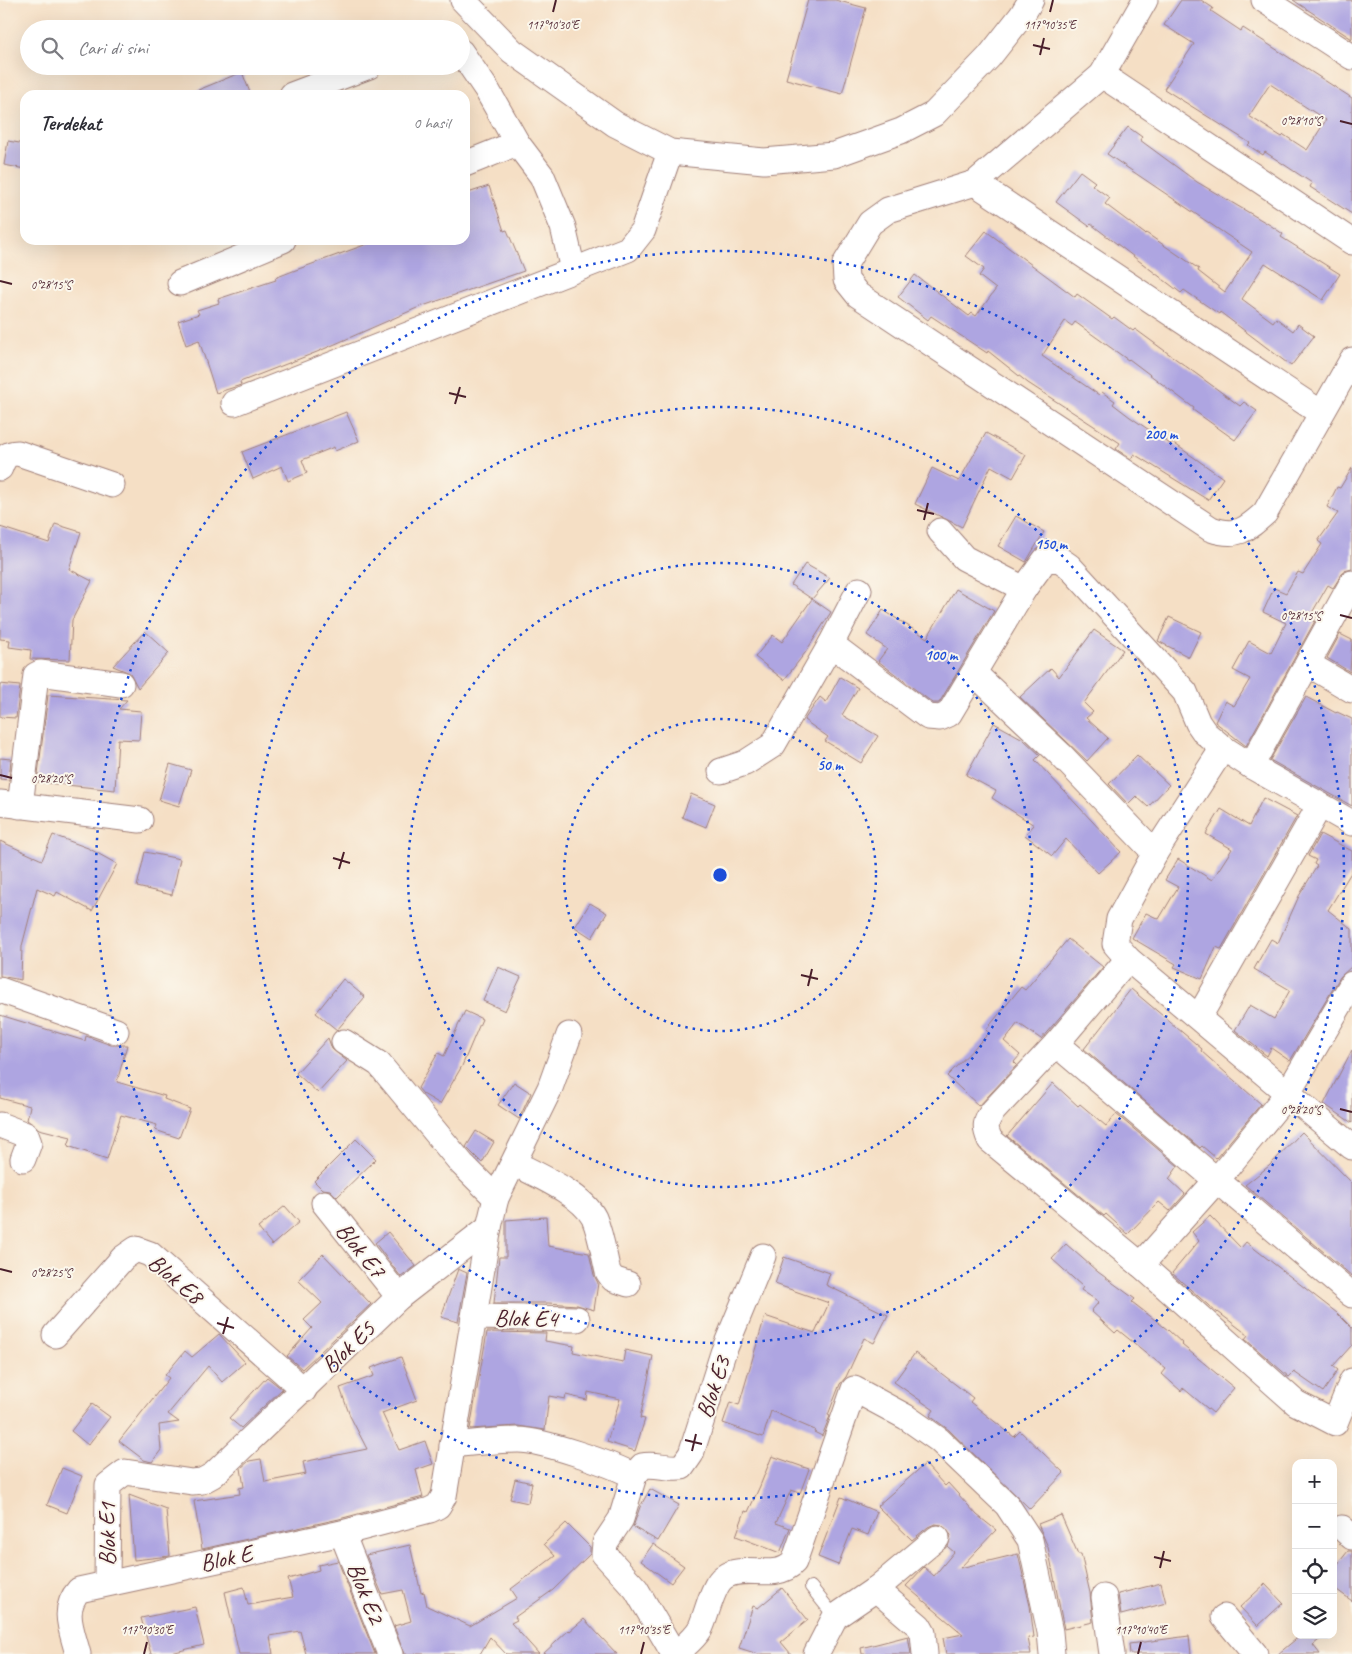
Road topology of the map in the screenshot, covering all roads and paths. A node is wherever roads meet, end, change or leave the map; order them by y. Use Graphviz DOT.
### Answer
graph roads {
  1 [pos="463,0"];
  2 [pos="1031,0"];
  3 [pos="1145,0"];
  4 [pos="1264,0"];
  5 [pos="1352,56"];
  6 [pos="470,65"];
  7 [pos="345,75"];
  8 [pos="1102,75"];
  9 [pos="305,90"];
  10 [pos="517,143"];
  11 [pos="670,152"];
  12 [pos="470,162"];
  13 [pos="975,183"];
  14 [pos="1352,242"];
  15 [pos="271,245"];
  16 [pos="573,270"];
  17 [pos="180,283"];
  18 [pos="1352,360"];
  19 [pos="234,403"];
  20 [pos="1321,413"];
  21 [pos="0,468"];
  22 [pos="112,485"];
  23 [pos="940,531"];
  24 [pos="1352,583"];
  25 [pos="1024,589"];
  26 [pos="859,590"];
  27 [pos="831,644"];
  28 [pos="1308,664"];
  29 [pos="974,673"];
  30 [pos="121,684"];
  31 [pos="1352,690"];
  32 [pos="1223,748"];
  33 [pos="1251,766"];
  34 [pos="721,771"];
  35 [pos="10,805"];
  36 [pos="1320,805"];
  37 [pos="140,820"];
  38 [pos="1352,823"];
  39 [pos="1156,853"];
  40 [pos="1128,959"];
  41 [pos="1352,984"];
  42 [pos="0,990"];
  43 [pos="1199,1017"];
  44 [pos="116,1031"];
  45 [pos="570,1035"];
  46 [pos="344,1042"];
  47 [pos="1056,1044"];
  48 [pos="1288,1093"];
  49 [pos="0,1125"];
  50 [pos="1352,1147"];
  51 [pos="24,1159"];
  52 [pos="514,1163"];
  53 [pos="1216,1181"];
  54 [pos="496,1198"];
  55 [pos="324,1203"];
  56 [pos="489,1227"];
  57 [pos="763,1256"];
  58 [pos="1141,1265"];
  59 [pos="628,1284"];
  60 [pos="1352,1295"];
  61 [pos="399,1297"];
  62 [pos="474,1317"];
  63 [pos="577,1319"];
  64 [pos="55,1335"];
  65 [pos="1352,1381"];
  66 [pos="304,1390"];
  67 [pos="452,1445"];
  68 [pos="634,1476"];
  69 [pos="108,1485"];
  70 [pos="342,1533"];
  71 [pos="937,1538"];
  72 [pos="107,1583"];
  73 [pos="811,1587"];
  74 [pos="876,1589"];
  75 [pos="1104,1597"];
  76 [pos="835,1617"];
  77 [pos="1224,1617"];
  78 [pos="78,1654"];
  79 [pos="390,1654"];
  80 [pos="675,1654"];
  81 [pos="816,1654"];
  82 [pos="924,1654"];
  83 [pos="1052,1654"];
  84 [pos="1112,1654"];
  85 [pos="1255,1654"];
  1 -- 11 [label="street"];
  2 -- 11 [label="street"];
  3 -- 8 [label="street"];
  4 -- 5 [label="street"];
  6 -- 10 [label="street"];
  7 -- 9 [label="street"];
  8 -- 13 [label="street"];
  8 -- 14 [label="street"];
  10 -- 12 [label="street"];
  10 -- 16 [label="street"];
  11 -- 16 [label="street"];
  13 -- 20 [label="street"];
  13 -- 20 [label="street"];
  15 -- 17 [label="street"];
  16 -- 19 [label="street"];
  18 -- 20 [label="street"];
  21 -- 22 [label="street"];
  23 -- 25 [label="street"];
  24 -- 28 [label="street"];
  25 -- 29 [label="street"];
  25 -- 32 [label="street"];
  26 -- 27 [label="street"];
  27 -- 29 [label="street"];
  27 -- 34 [label="street"];
  28 -- 31 [label="street"];
  28 -- 33 [label="street"];
  29 -- 39 [label="street"];
  30 -- 35 [label="street"];
  32 -- 33 [label="street"];
  32 -- 39 [label="street"];
  33 -- 36 [label="street"];
  35 -- 37 [label="street"];
  36 -- 38 [label="street"];
  36 -- 43 [label="street"];
  39 -- 40 [label="street"];
  40 -- 43 [label="street"];
  40 -- 47 [label="street"];
  41 -- 48 [label="street"];
  42 -- 44 [label="street"];
  43 -- 48 [label="street"];
  45 -- 52 [label="street"];
  46 -- 54 [label="street"];
  47 -- 53 [label="street"];
  47 -- 58 [label="street"];
  48 -- 50 [label="street"];
  48 -- 53 [label="street"];
  49 -- 51 [label="street"];
  52 -- 54 [label="street"];
  52 -- 59 [label="street"];
  53 -- 58 [label="street"];
  53 -- 60 [label="street"];
  54 -- 56 [label="street"];
  55 -- 61 [label="street, Blok E7"];
  56 -- 61 [label="street, Blok E5"];
  56 -- 62 [label="street"];
  57 -- 68 [label="street, Blok E3"];
  58 -- 65 [label="street"];
  61 -- 66 [label="street, Blok E5"];
  62 -- 63 [label="street, Blok E4"];
  62 -- 67 [label="street"];
  64 -- 66 [label="street, Blok E8"];
  66 -- 69 [label="street, Blok E5"];
  67 -- 68 [label="street"];
  67 -- 70 [label="street, Blok E"];
  68 -- 80 [label="street"];
  69 -- 72 [label="street, Blok E1"];
  70 -- 72 [label="street, Blok E"];
  70 -- 79 [label="street, Blok E2"];
  71 -- 74 [label="street"];
  72 -- 78 [label="street, Blok E"];
  73 -- 76 [label="lane"];
  74 -- 76 [label="street"];
  74 -- 82 [label="street"];
  75 -- 84 [label="street"];
  76 -- 81 [label="street"];
  77 -- 85 [label="street"];
  80 -- 83 [label="street"];
}
